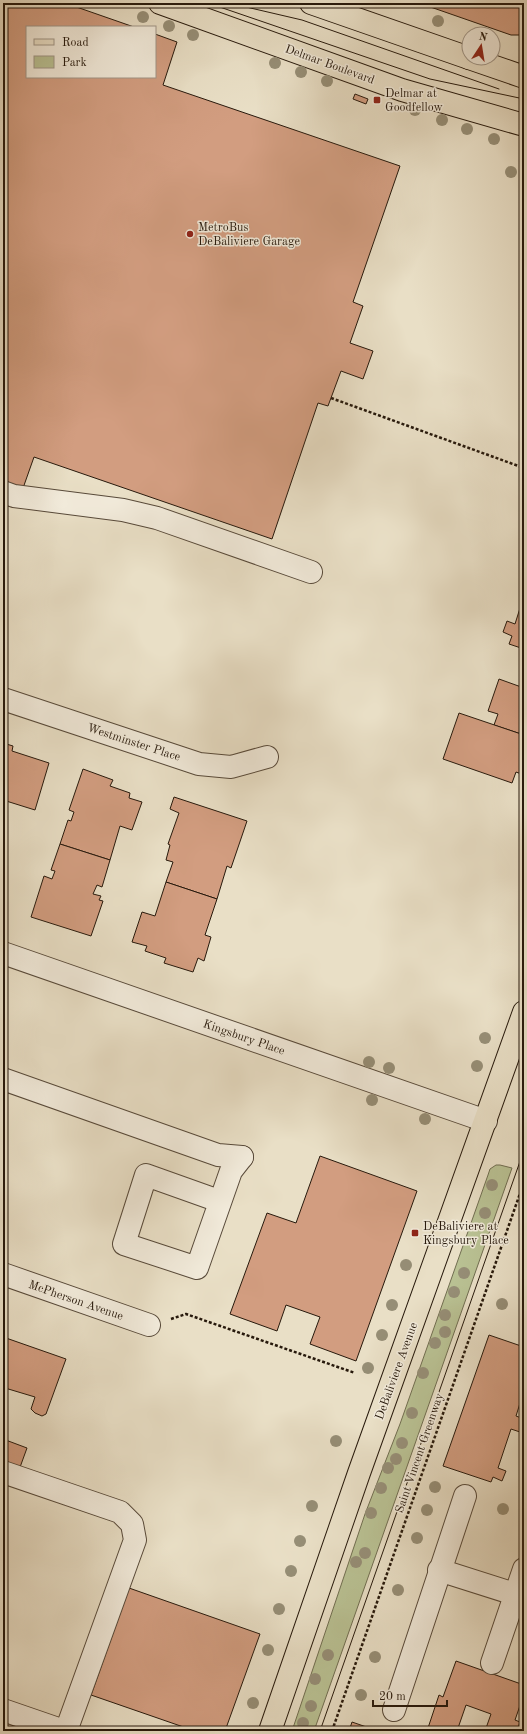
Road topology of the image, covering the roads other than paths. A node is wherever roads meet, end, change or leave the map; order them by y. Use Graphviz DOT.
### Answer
graph roads {
  1 [pos="160,3"];
  2 [pos="311,3"];
  3 [pos="461,55"];
  4 [pos="492,66"];
  5 [pos="524,77"];
  6 [pos="524,126"];
  7 [pos="3,492"];
  8 [pos="311,572"];
  9 [pos="3,699"];
  10 [pos="268,757"];
  11 [pos="3,953"];
  12 [pos="524,1012"];
  13 [pos="3,1079"];
  14 [pos="486,1121"];
  15 [pos="220,1201"];
  16 [pos="3,1274"];
  17 [pos="149,1325"];
  18 [pos="3,1472"];
  19 [pos="465,1496"];
  20 [pos="524,1569"];
  21 [pos="440,1570"];
  22 [pos="520,1596"];
  23 [pos="492,1663"];
  24 [pos="3,1710"];
  25 [pos="394,1710"];
  26 [pos="65,1731"];
  27 [pos="270,1731"];
  1 -- 6 [label="main road, Delmar Boulevard"];
  2 -- 3 [label="main road"];
  4 -- 5 [label="main road"];
  7 -- 8 [label="street"];
  9 -- 10 [label="street, Westminster Place"];
  11 -- 14 [label="street, Kingsbury Place"];
  12 -- 14 [label="main road, DeBaliviere Avenue"];
  13 -- 15 [label="street"];
  14 -- 27 [label="main road, DeBaliviere Avenue"];
  15 -- 15 [label="street"];
  16 -- 17 [label="street, McPherson Avenue"];
  18 -- 26 [label="street"];
  19 -- 21 [label="street"];
  20 -- 22 [label="street"];
  21 -- 22 [label="street"];
  21 -- 25 [label="street"];
  22 -- 23 [label="street"];
  24 -- 26 [label="street"];
}
